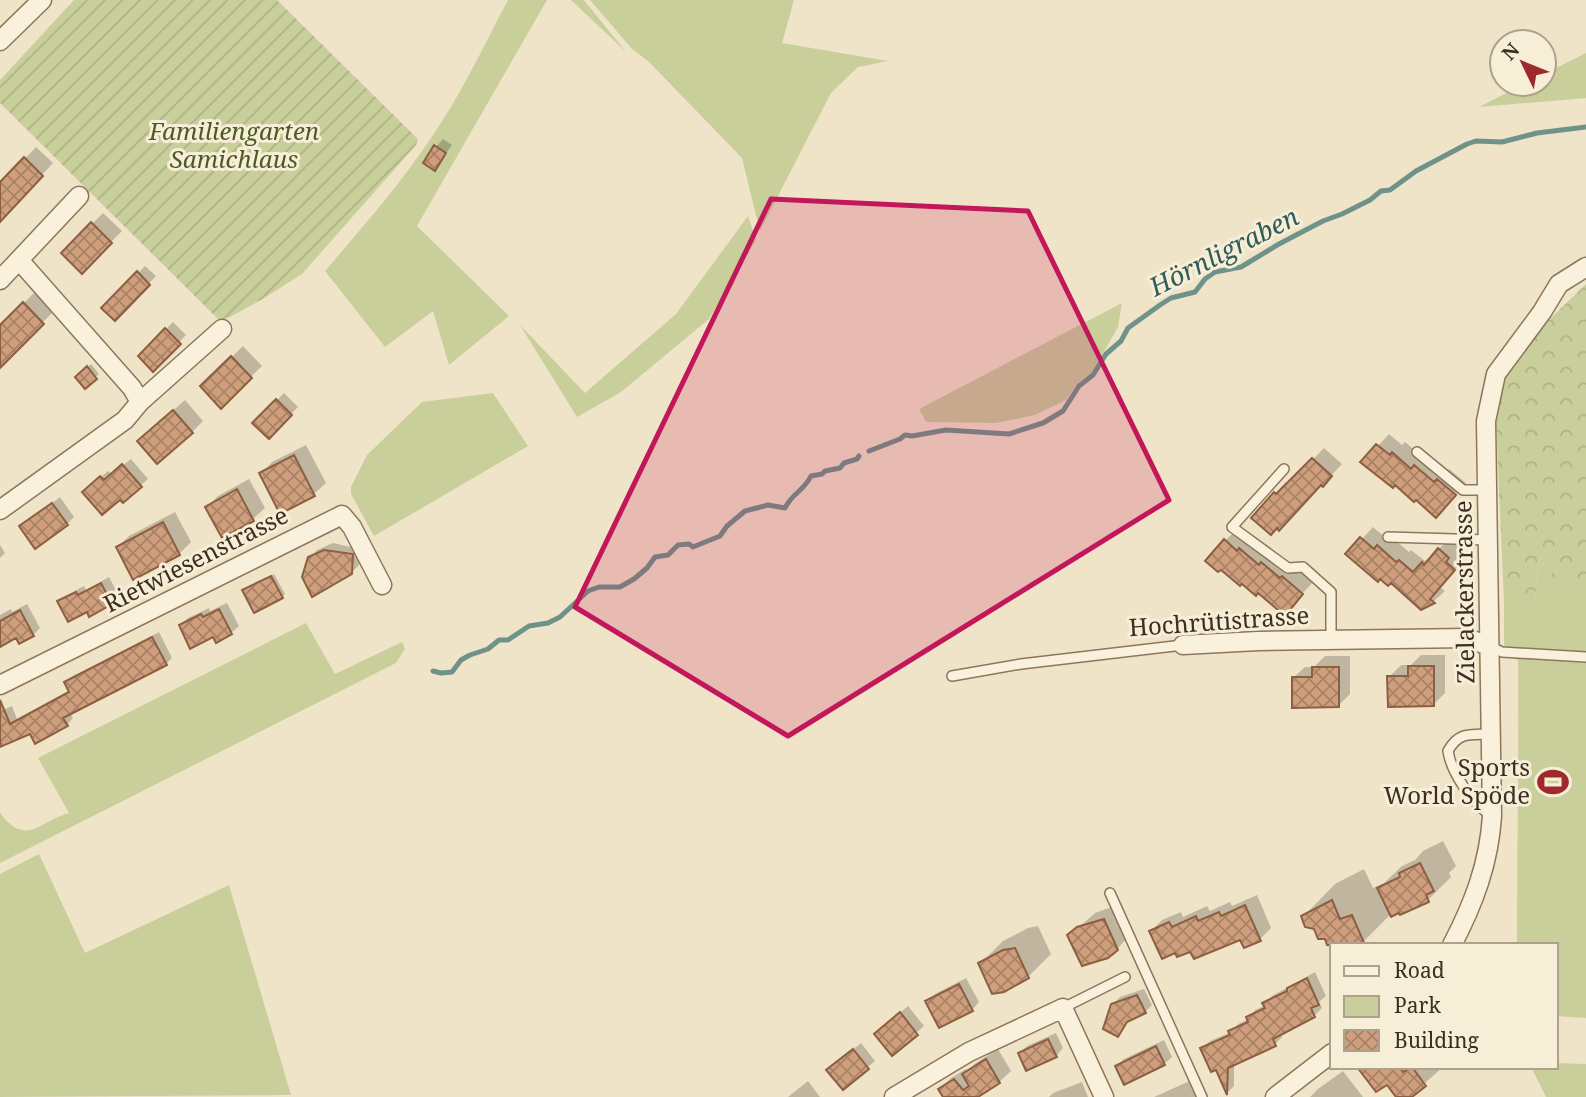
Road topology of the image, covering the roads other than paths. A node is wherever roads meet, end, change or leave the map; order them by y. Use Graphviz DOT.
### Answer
graph roads {
  1 [pos="42,0"];
  2 [pos="0,41"];
  3 [pos="79,197"];
  4 [pos="19,260"];
  5 [pos="1586,267"];
  6 [pos="0,279"];
  7 [pos="222,329"];
  8 [pos="140,402"];
  9 [pos="1417,452"];
  10 [pos="1283,469"];
  11 [pos="1488,490"];
  12 [pos="0,510"];
  13 [pos="1388,537"];
  14 [pos="1488,540"];
  15 [pos="382,584"];
  16 [pos="1331,639"];
  17 [pos="1183,645"];
  18 [pos="1489,646"];
  19 [pos="1586,657"];
  20 [pos="952,676"];
  21 [pos="0,685"];
  22 [pos="1491,734"];
  23 [pos="1492,816"];
  24 [pos="1110,893"];
  25 [pos="1453,943"];
  26 [pos="1125,977"];
  27 [pos="1063,1008"];
  28 [pos="1330,1055"];
  29 [pos="894,1097"];
  30 [pos="1104,1097"];
  31 [pos="1202,1097"];
  32 [pos="1275,1097"];
  1 -- 2 [label="street"];
  3 -- 4 [label="street"];
  4 -- 6 [label="street"];
  4 -- 8 [label="street"];
  5 -- 11 [label="street, Zielackerstrasse"];
  7 -- 8 [label="street"];
  8 -- 12 [label="street"];
  9 -- 11 [label="lane"];
  10 -- 16 [label="lane"];
  11 -- 14 [label="street, Zielackerstrasse"];
  13 -- 14 [label="lane"];
  14 -- 18 [label="street, Zielackerstrasse"];
  15 -- 21 [label="street, Rietwiesenstrasse"];
  16 -- 17 [label="street, Hochrütistrasse"];
  16 -- 18 [label="street, Hochrütistrasse"];
  17 -- 20 [label="lane, Hochrütistrasse"];
  18 -- 19 [label="lane"];
  18 -- 22 [label="street, Zielackerstrasse"];
  22 -- 23 [label="street, Zielackerstrasse"];
  22 -- 23 [label="lane"];
  23 -- 25 [label="street, Zielackerstrasse"];
  24 -- 31 [label="lane"];
  26 -- 27 [label="lane"];
  27 -- 29 [label="street"];
  27 -- 30 [label="street"];
  28 -- 32 [label="street"];
}
